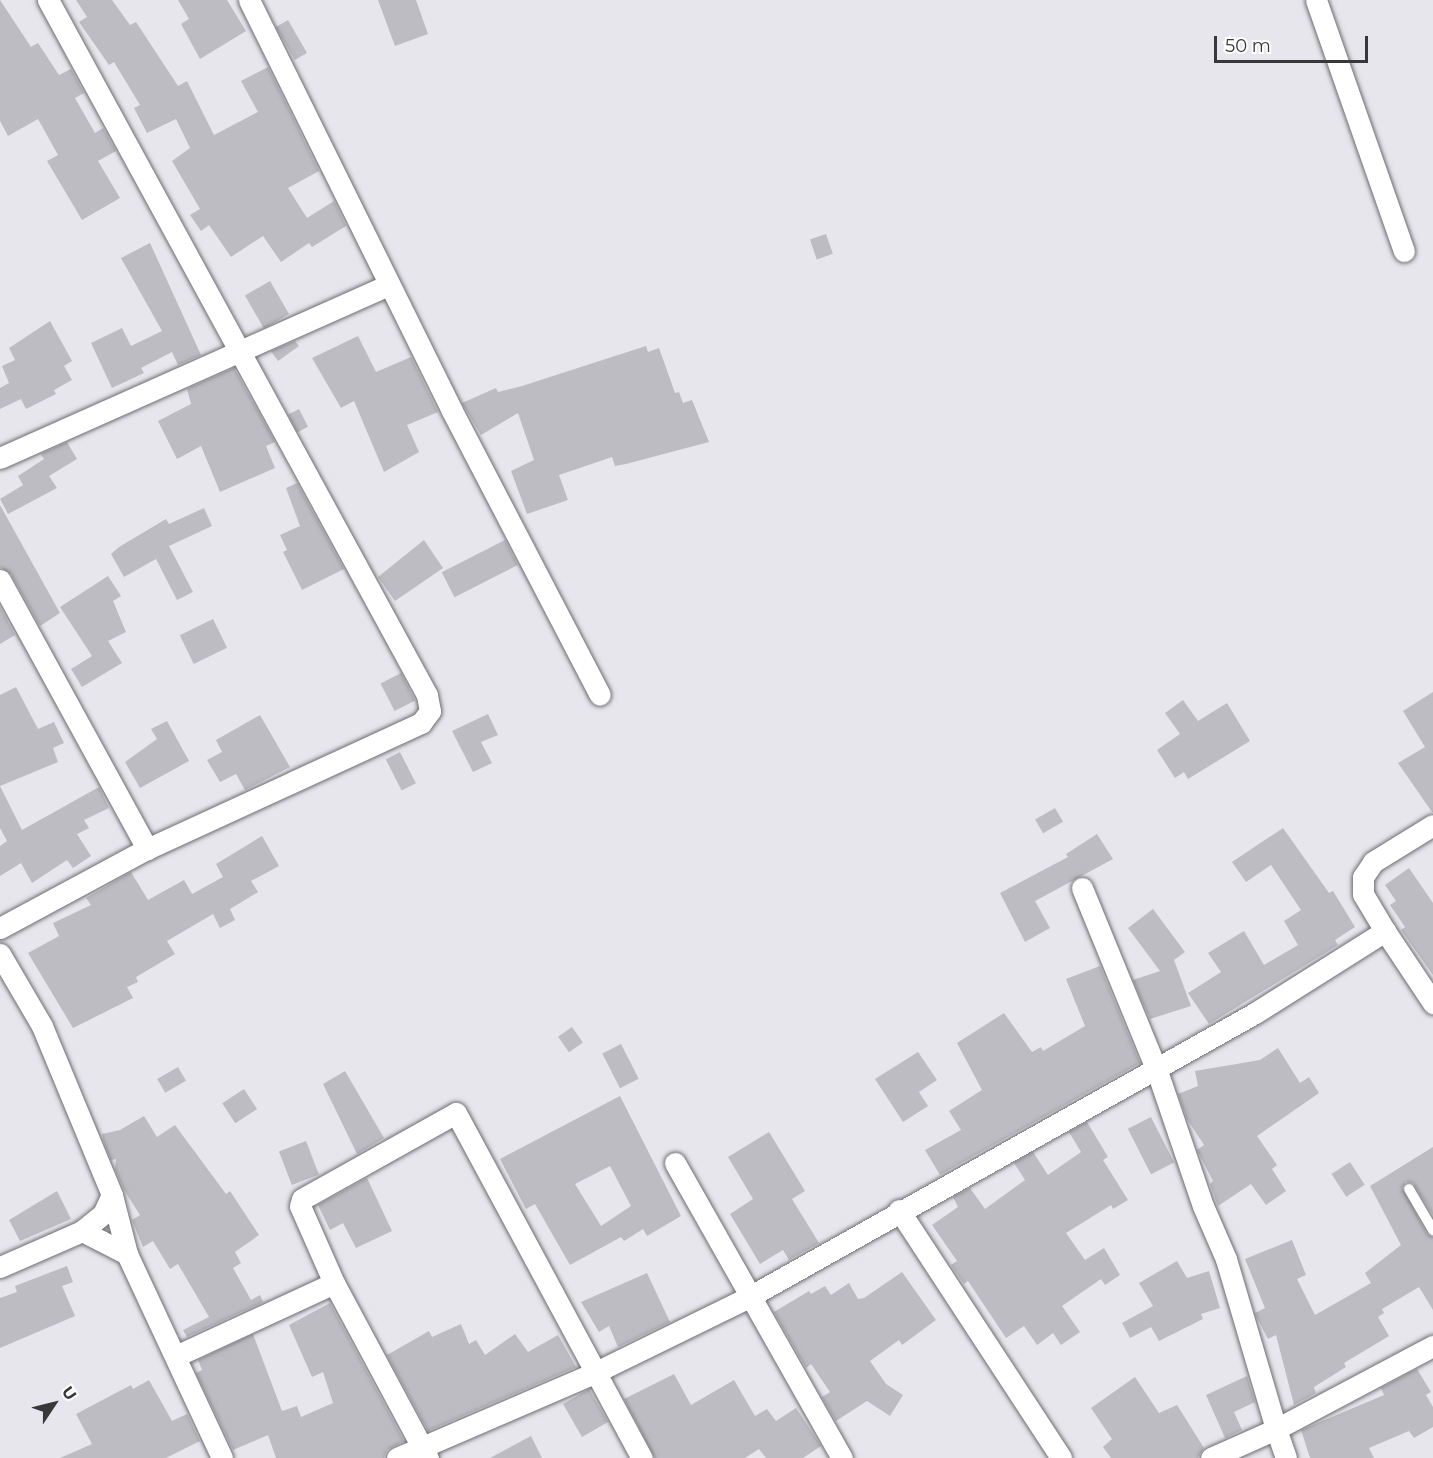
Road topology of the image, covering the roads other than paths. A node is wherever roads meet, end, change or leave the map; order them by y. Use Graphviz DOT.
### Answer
graph roads {
  1 [pos="48,0"];
  2 [pos="249,0"];
  3 [pos="1316,0"];
  4 [pos="1404,251"];
  5 [pos="389,285"];
  6 [pos="241,352"];
  7 [pos="0,458"];
  8 [pos="0,580"];
  9 [pos="600,695"];
  10 [pos="1433,825"];
  11 [pos="147,849"];
  12 [pos="1082,888"];
  13 [pos="0,928"];
  14 [pos="1385,931"];
  15 [pos="0,954"];
  16 [pos="1433,1003"];
  17 [pos="1157,1071"];
  18 [pos="675,1163"];
  19 [pos="1409,1189"];
  20 [pos="112,1195"];
  21 [pos="899,1210"];
  22 [pos="1433,1230"];
  23 [pos="82,1231"];
  24 [pos="127,1254"];
  25 [pos="0,1268"];
  26 [pos="334,1283"];
  27 [pos="749,1296"];
  28 [pos="1433,1346"];
  29 [pos="176,1356"];
  30 [pos="594,1373"];
  31 [pos="1276,1429"];
  32 [pos="425,1453"];
  33 [pos="222,1458"];
  34 [pos="397,1458"];
  35 [pos="642,1458"];
  36 [pos="842,1458"];
  37 [pos="1060,1458"];
  38 [pos="1211,1458"];
  39 [pos="1286,1458"];
  1 -- 6 [label="street"];
  2 -- 5 [label="street"];
  3 -- 4 [label="street"];
  5 -- 6 [label="street"];
  5 -- 9 [label="street"];
  6 -- 7 [label="street"];
  6 -- 11 [label="street"];
  8 -- 11 [label="street"];
  10 -- 14 [label="street"];
  11 -- 13 [label="street"];
  12 -- 17 [label="street"];
  14 -- 16 [label="street"];
  14 -- 17 [label="street"];
  15 -- 20 [label="street"];
  17 -- 21 [label="street"];
  17 -- 31 [label="street"];
  18 -- 27 [label="street"];
  19 -- 22 [label="lane"];
  20 -- 23 [label="street"];
  20 -- 24 [label="street"];
  21 -- 27 [label="street"];
  21 -- 37 [label="street"];
  23 -- 24 [label="street"];
  23 -- 25 [label="street"];
  24 -- 29 [label="street"];
  26 -- 29 [label="street"];
  26 -- 30 [label="street"];
  26 -- 32 [label="street"];
  27 -- 30 [label="street"];
  27 -- 36 [label="street"];
  28 -- 31 [label="street"];
  29 -- 33 [label="street"];
  30 -- 32 [label="street"];
  30 -- 35 [label="street"];
  31 -- 38 [label="street"];
  31 -- 39 [label="street"];
  32 -- 34 [label="street"];
}
